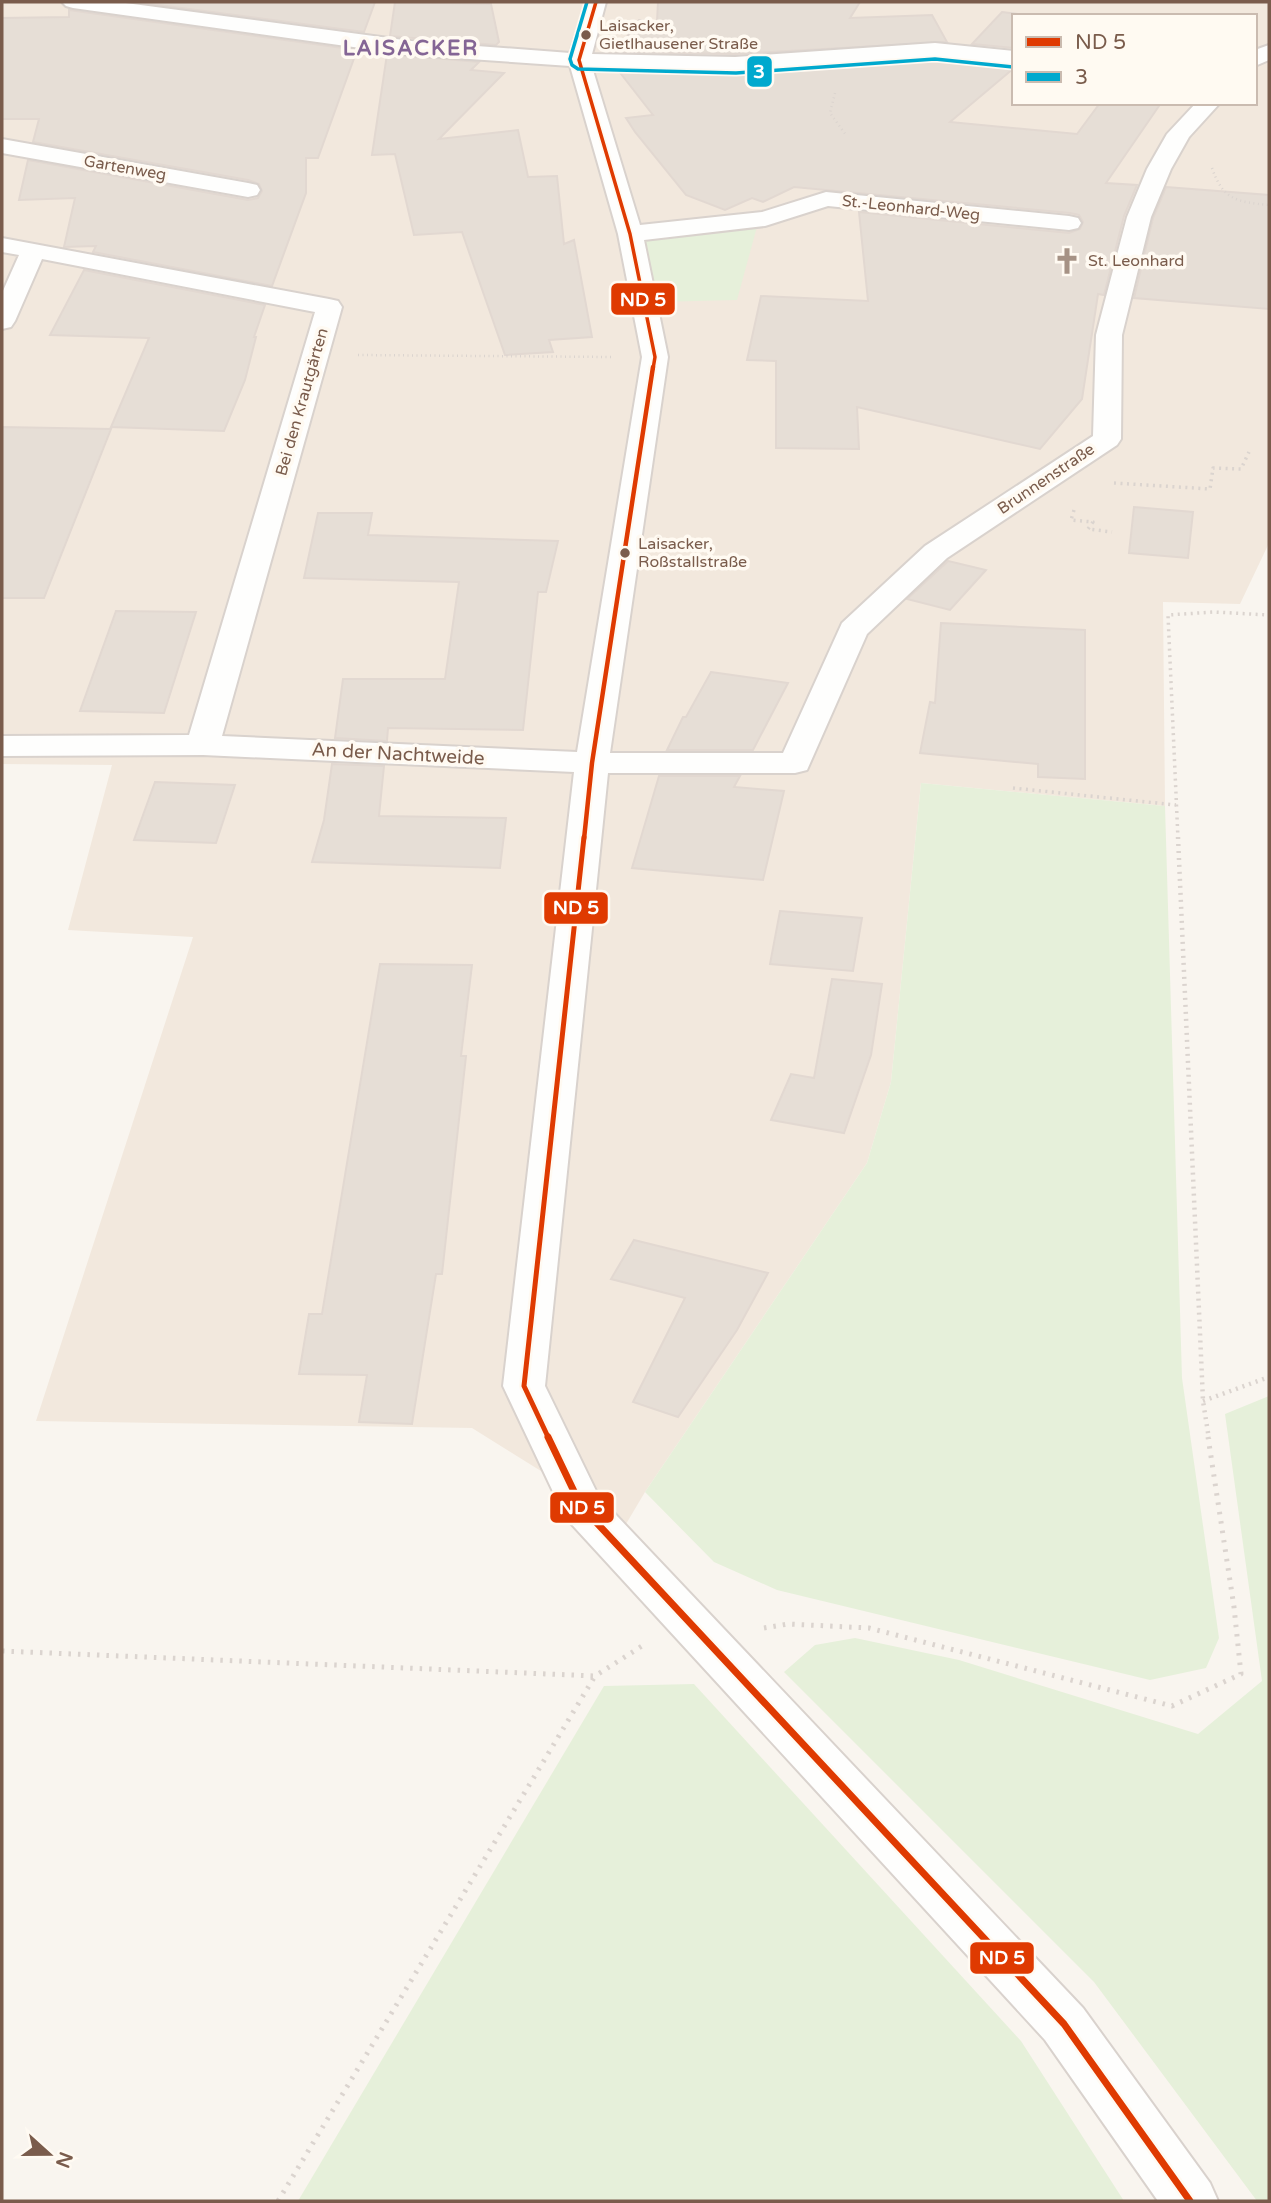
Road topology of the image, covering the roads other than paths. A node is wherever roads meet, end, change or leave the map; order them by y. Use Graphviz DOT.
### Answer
graph roads {
  1 [pos="73,2"];
  2 [pos="596,2"];
  3 [pos="1012,58"];
  4 [pos="579,60"];
  5 [pos="1207,105"];
  6 [pos="2,146"];
  7 [pos="248,190"];
  8 [pos="1069,223"];
  9 [pos="630,233"];
  10 [pos="2,245"];
  11 [pos="34,250"];
  12 [pos="2,321"];
  13 [pos="204,744"];
  14 [pos="2,747"];
  15 [pos="592,763"];
  16 [pos="795,763"];
  17 [pos="1190,2201"];
  1 -- 4 [label="street"];
  2 -- 4 [label="street"];
  3 -- 4 [label="street"];
  4 -- 9 [label="street"];
  5 -- 16 [label="street, Brunnenstraße"];
  6 -- 7 [label="street, Gartenweg"];
  8 -- 9 [label="street, St.-Leonhard-Weg"];
  9 -- 15 [label="street"];
  10 -- 11 [label="street"];
  11 -- 12 [label="street"];
  11 -- 13 [label="street, Bei den Krautgärten"];
  13 -- 14 [label="street, An der Nachtweide"];
  13 -- 15 [label="street, An der Nachtweide"];
  15 -- 16 [label="street, An der Nachtweide"];
  15 -- 17 [label="street"];
}
